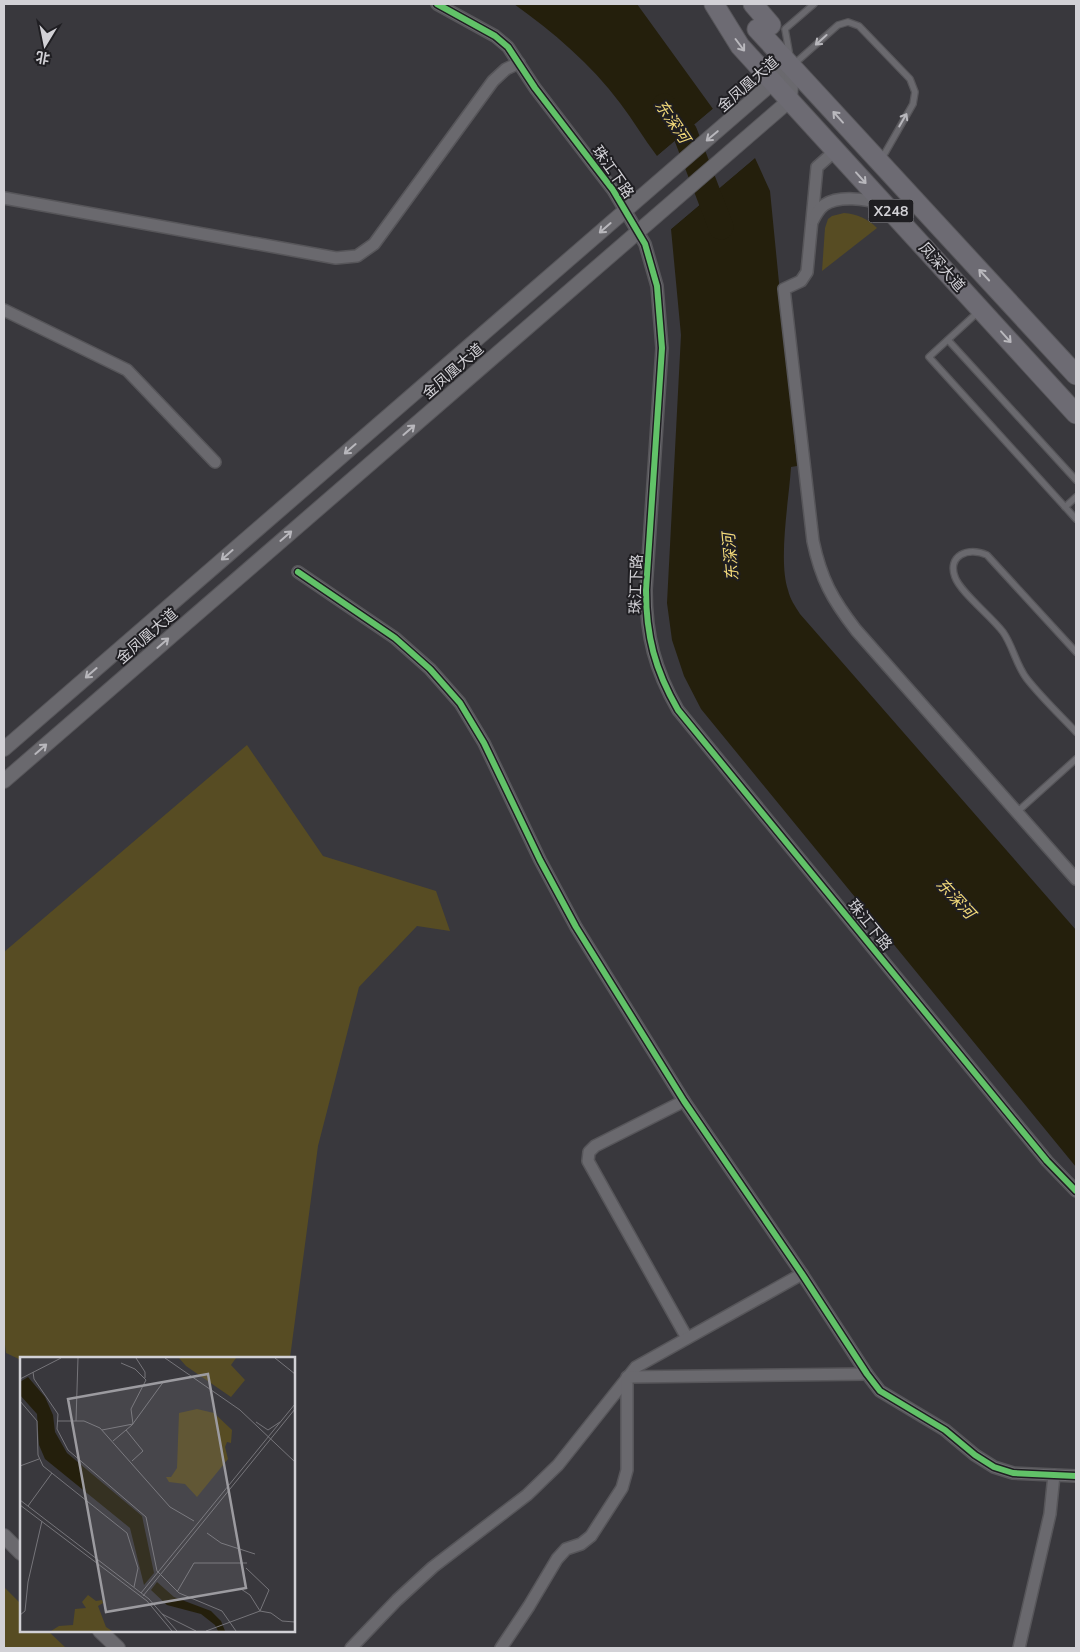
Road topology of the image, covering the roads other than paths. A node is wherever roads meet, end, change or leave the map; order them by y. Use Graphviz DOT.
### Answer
graph roads {
  1 [pos="437,4"];
  2 [pos="714,4"];
  3 [pos="753,4"];
  4 [pos="814,4"];
  5 [pos="519,63"];
  6 [pos="792,66"];
  7 [pos="774,82"];
  8 [pos="790,100"];
  9 [pos="836,150"];
  10 [pos="880,163"];
  11 [pos="4,198"];
  12 [pos="887,206"];
  13 [pos="625,211"];
  14 [pos="812,222"];
  15 [pos="638,232"];
  16 [pos="4,310"];
  17 [pos="981,310"];
  18 [pos="948,340"];
  19 [pos="1076,375"];
  20 [pos="1076,414"];
  21 [pos="215,462"];
  22 [pos="1076,480"];
  23 [pos="1076,497"];
  24 [pos="1065,507"];
  25 [pos="1076,519"];
  26 [pos="298,572"];
  27 [pos="1076,652"];
  28 [pos="1076,732"];
  29 [pos="4,749"];
  30 [pos="1076,759"];
  31 [pos="4,781"];
  32 [pos="1017,812"];
  33 [pos="1076,880"];
  34 [pos="684,1101"];
  35 [pos="1076,1191"];
  36 [pos="802,1274"];
  37 [pos="687,1338"];
  38 [pos="867,1374"];
  39 [pos="627,1377"];
  40 [pos="1054,1475"];
  41 [pos="1076,1476"];
  42 [pos="4,1536"];
  43 [pos="20,1552"];
  44 [pos="101,1632"];
  45 [pos="118,1648"];
  46 [pos="351,1648"];
  47 [pos="501,1648"];
  48 [pos="1019,1648"];
  1 -- 5 [label="street, 珠江下路"];
  2 -- 7 [label="main road, 凤深大道 / X248, one-way"];
  3 -- 6 [label="main road, 凤深大道 / X248"];
  4 -- 6 [label="lane"];
  5 -- 11 [label="street"];
  5 -- 13 [label="street, 珠江下路"];
  6 -- 7 [label="street, 金凤凰大道"];
  6 -- 8 [label="street, 金凤凰大道"];
  10 -- 6 [label="main road, 凤深大道 / X248, one-way"];
  10 -- 6 [label="lane, one-way"];
  7 -- 8 [label="main road, 凤深大道 / X248"];
  7 -- 13 [label="street, 金凤凰大道, one-way"];
  8 -- 9 [label="main road, 凤深大道 / X248"];
  8 -- 15 [label="street, 金凤凰大道"];
  9 -- 12 [label="main road, 凤深大道 / X248, one-way"];
  9 -- 14 [label="street"];
  19 -- 10 [label="main road, 凤深大道 / X248, one-way"];
  12 -- 14 [label="street"];
  12 -- 17 [label="main road, 凤深大道 / X248"];
  13 -- 15 [label="street, 珠江下路"];
  13 -- 29 [label="street, 金凤凰大道, one-way"];
  14 -- 32 [label="street"];
  31 -- 15 [label="street, 金凤凰大道, one-way"];
  15 -- 35 [label="street, 珠江下路"];
  16 -- 21 [label="street"];
  17 -- 18 [label="lane"];
  17 -- 20 [label="main road, 凤深大道 / X248, one-way"];
  18 -- 22 [label="lane"];
  18 -- 24 [label="lane"];
  23 -- 24 [label="lane"];
  24 -- 25 [label="lane"];
  26 -- 34 [label="street"];
  27 -- 28 [label="lane"];
  30 -- 32 [label="lane"];
  32 -- 33 [label="street"];
  34 -- 36 [label="street"];
  34 -- 37 [label="street"];
  36 -- 37 [label="street"];
  36 -- 38 [label="street"];
  37 -- 39 [label="street"];
  38 -- 39 [label="street"];
  38 -- 40 [label="street"];
  39 -- 46 [label="street"];
  39 -- 47 [label="street"];
  40 -- 41 [label="street"];
  40 -- 48 [label="street"];
  42 -- 43 [label="street"];
  44 -- 45 [label="street"];
}
